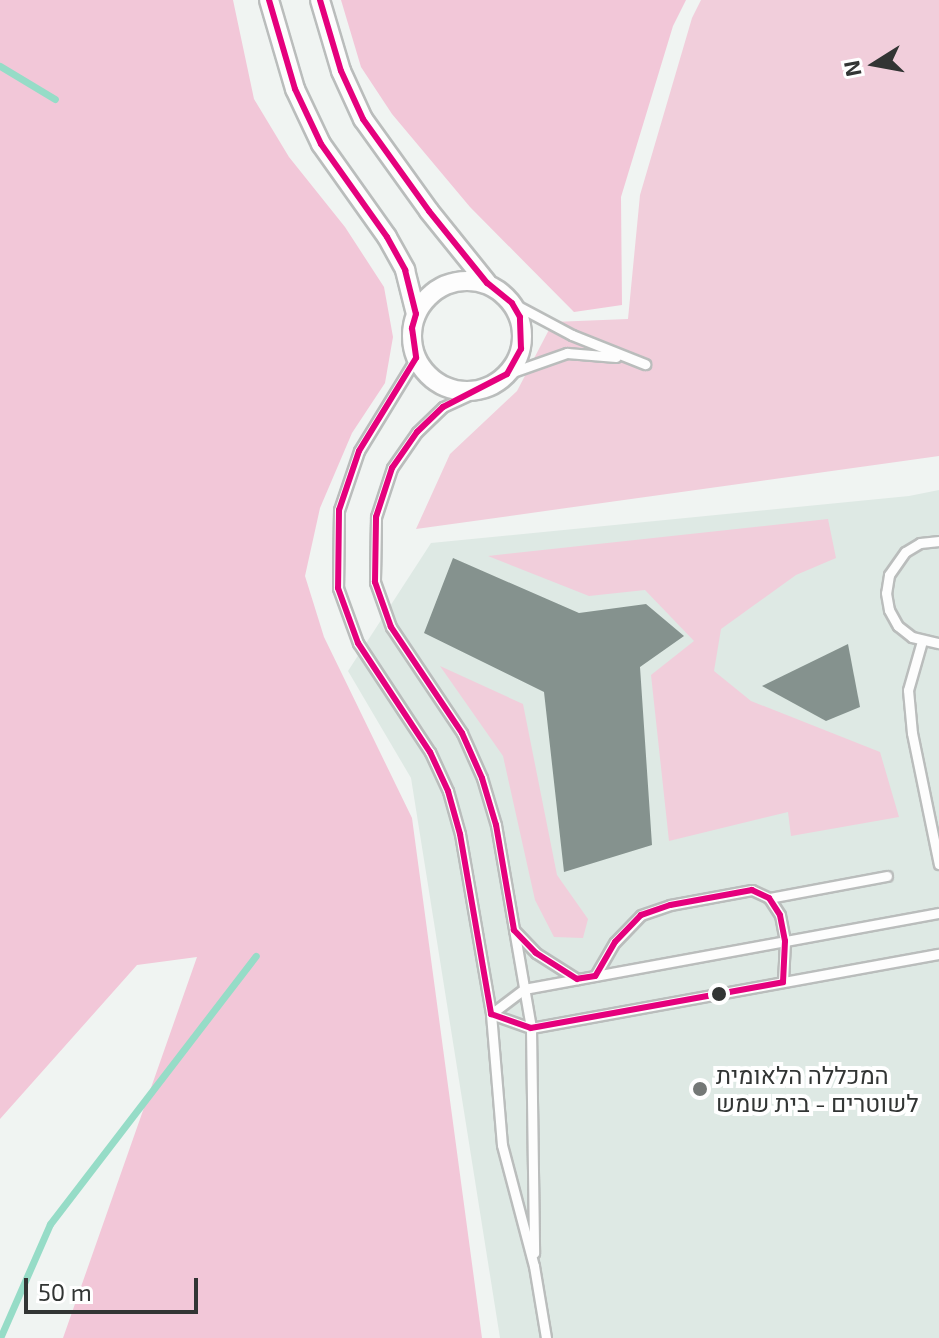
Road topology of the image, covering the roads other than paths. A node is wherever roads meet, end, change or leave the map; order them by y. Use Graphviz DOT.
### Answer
graph roads {
  1 [pos="269,0"];
  2 [pos="320,0"];
  3 [pos="487,283"];
  4 [pos="512,303"];
  5 [pos="416,314"];
  6 [pos="624,357"];
  7 [pos="416,358"];
  8 [pos="645,364"];
  9 [pos="507,374"];
  10 [pos="482,389"];
  11 [pos="939,541"];
  12 [pos="922,641"];
  13 [pos="939,643"];
  14 [pos="939,864"];
  15 [pos="887,876"];
  16 [pos="769,898"];
  17 [pos="939,913"];
  18 [pos="514,930"];
  19 [pos="785,941"];
  20 [pos="939,954"];
  21 [pos="595,976"];
  22 [pos="577,979"];
  23 [pos="783,982"];
  24 [pos="524,989"];
  25 [pos="491,1014"];
  26 [pos="531,1028"];
  27 [pos="534,1266"];
  28 [pos="546,1338"];
  1 -- 5 [label="street"];
  2 -- 3 [label="street"];
  3 -- 4 [label="street"];
  3 -- 5 [label="street"];
  4 -- 6 [label="lane"];
  4 -- 9 [label="street"];
  5 -- 7 [label="street"];
  6 -- 8 [label="lane"];
  6 -- 9 [label="lane"];
  7 -- 10 [label="street"];
  7 -- 25 [label="lane"];
  9 -- 10 [label="street"];
  10 -- 18 [label="lane"];
  11 -- 12 [label="lane"];
  12 -- 13 [label="lane"];
  12 -- 14 [label="lane"];
  15 -- 16 [label="lane"];
  16 -- 19 [label="lane"];
  16 -- 21 [label="lane"];
  17 -- 19 [label="lane"];
  18 -- 22 [label="lane"];
  18 -- 24 [label="lane"];
  19 -- 21 [label="lane"];
  19 -- 23 [label="lane"];
  20 -- 23 [label="lane"];
  21 -- 22 [label="lane"];
  22 -- 24 [label="lane"];
  23 -- 26 [label="lane"];
  24 -- 25 [label="lane"];
  24 -- 26 [label="lane"];
  25 -- 26 [label="lane"];
  25 -- 27 [label="lane"];
  26 -- 27 [label="lane"];
  27 -- 28 [label="lane"];
}
